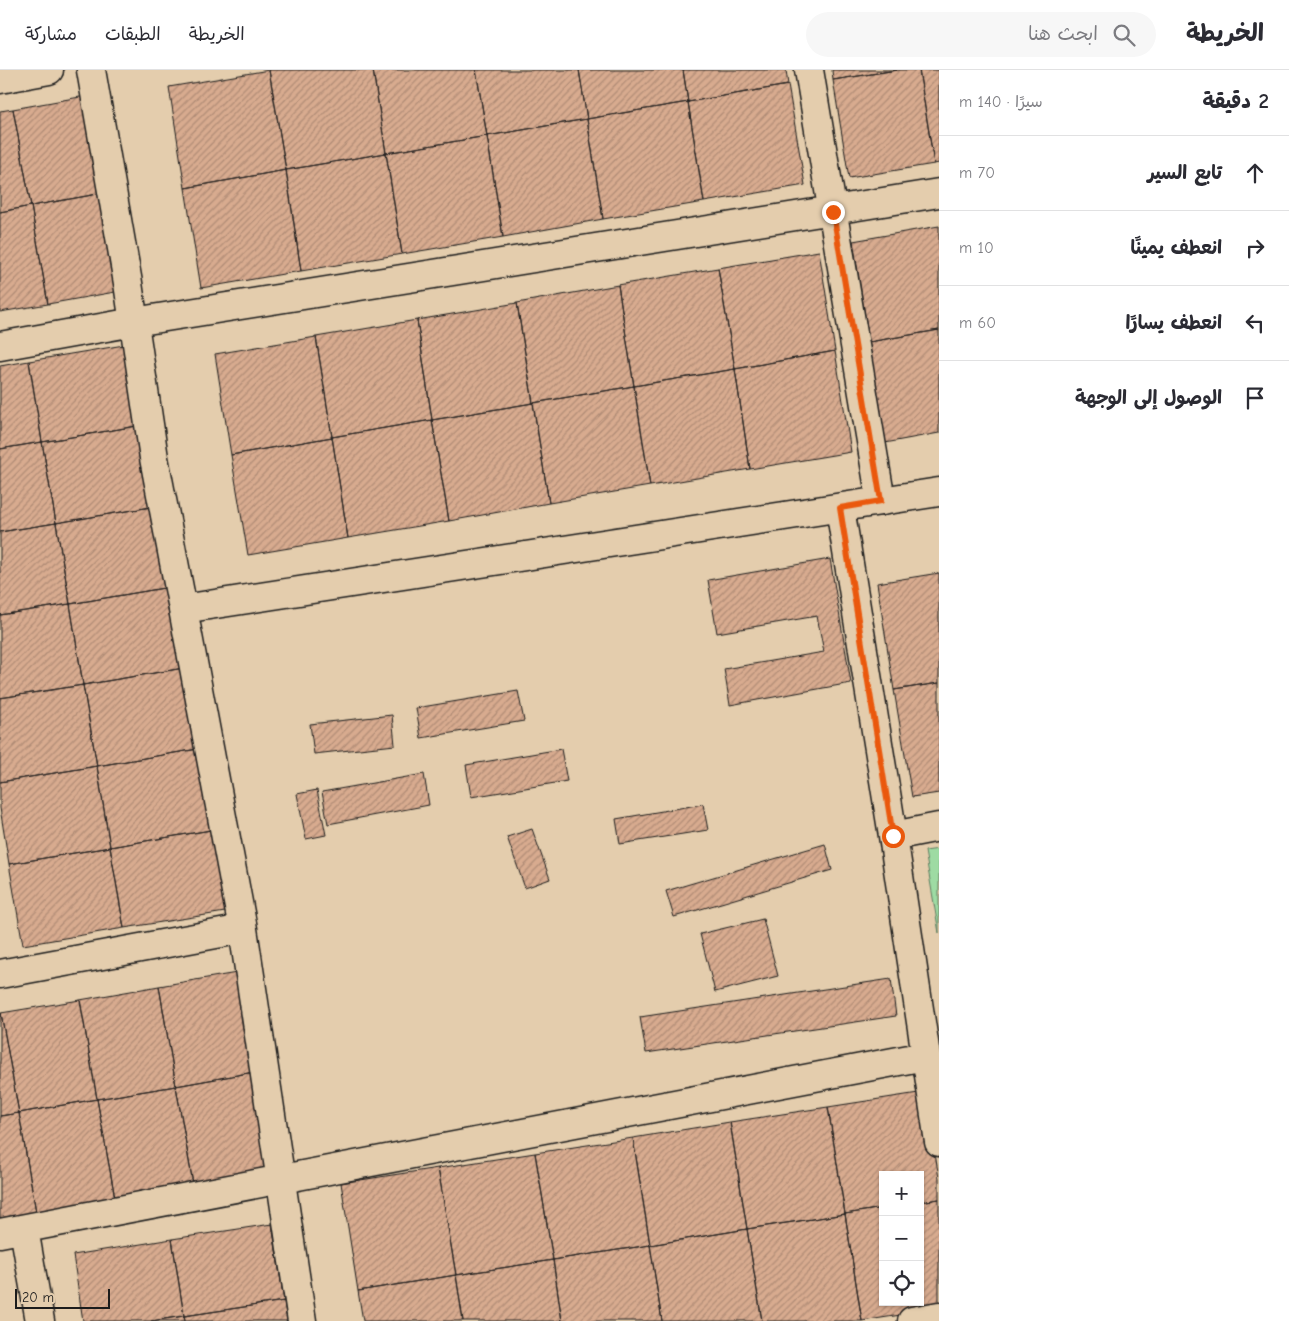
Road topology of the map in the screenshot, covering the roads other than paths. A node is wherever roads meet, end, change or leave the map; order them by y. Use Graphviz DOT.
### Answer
graph roads {
  1 [pos="49,70"];
  2 [pos="91,70"];
  3 [pos="810,70"];
  4 [pos="0,78"];
  5 [pos="939,193"];
  6 [pos="832,211"];
  7 [pos="134,322"];
  8 [pos="0,346"];
  9 [pos="939,492"];
  10 [pos="881,501"];
  11 [pos="840,508"];
  12 [pos="183,610"];
  13 [pos="939,827"];
  14 [pos="893,836"];
  15 [pos="243,930"];
  16 [pos="0,974"];
  17 [pos="925,1056"];
  18 [pos="939,1142"];
  19 [pos="282,1181"];
  20 [pos="12,1231"];
  21 [pos="939,1316"];
  22 [pos="40,1321"];
  23 [pos="302,1321"];
  24 [pos="912,1321"];
  1 -- 4 [label="street"];
  2 -- 7 [label="street"];
  3 -- 6 [label="street"];
  5 -- 6 [label="street"];
  6 -- 7 [label="street"];
  6 -- 10 [label="street"];
  7 -- 8 [label="street"];
  7 -- 12 [label="street"];
  9 -- 10 [label="street"];
  10 -- 11 [label="street"];
  11 -- 12 [label="street"];
  11 -- 14 [label="street"];
  12 -- 15 [label="street"];
  13 -- 14 [label="street"];
  14 -- 17 [label="street"];
  15 -- 16 [label="street"];
  15 -- 19 [label="street"];
  17 -- 18 [label="street"];
  17 -- 19 [label="street"];
  19 -- 20 [label="street"];
  19 -- 23 [label="street"];
  20 -- 22 [label="street"];
  21 -- 24 [label="street"];
}
